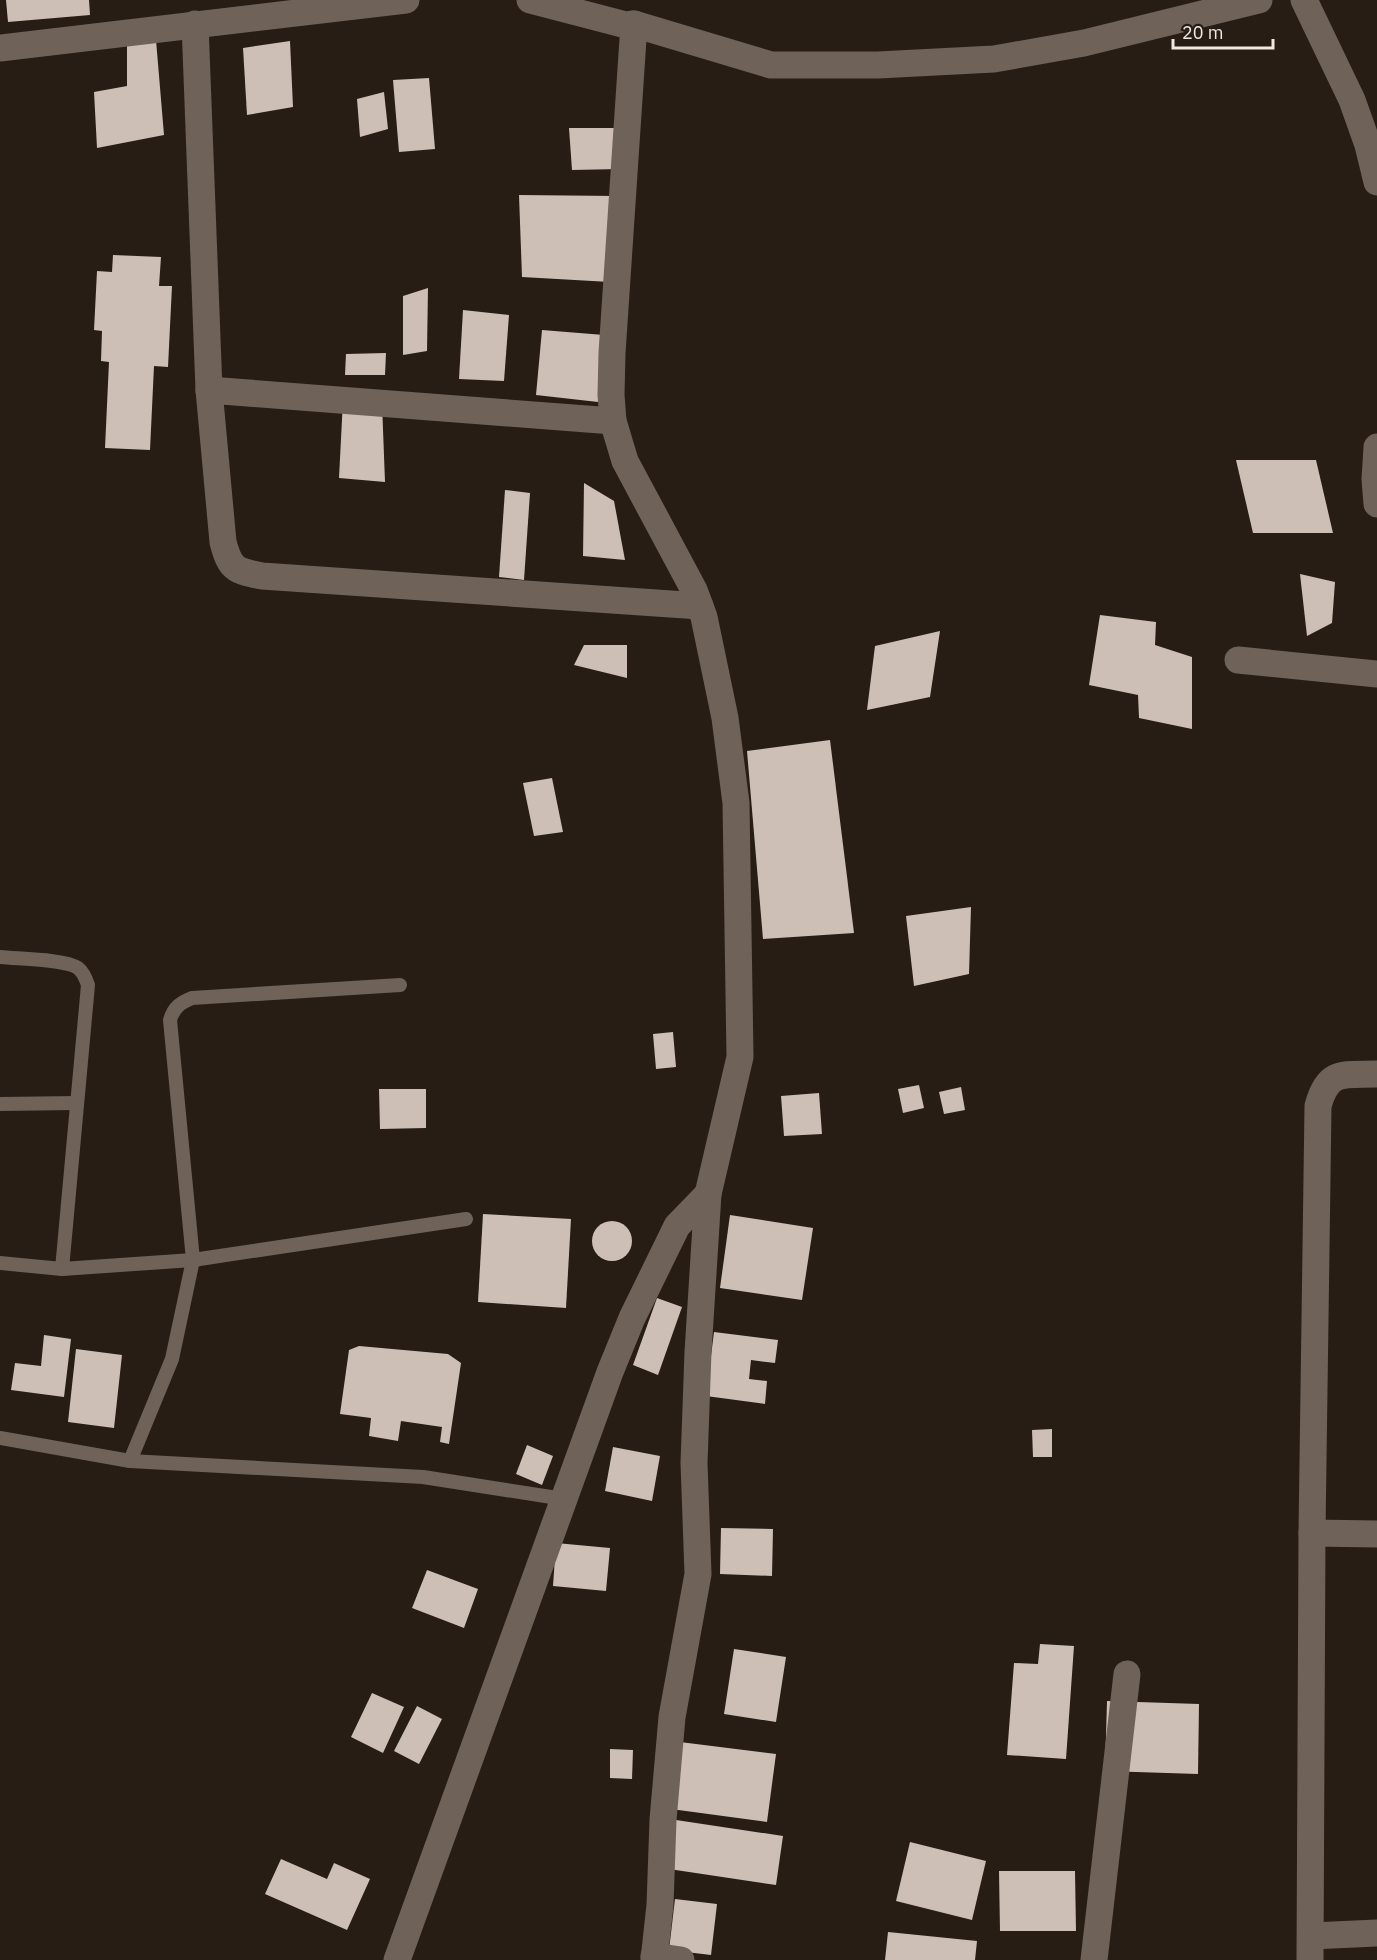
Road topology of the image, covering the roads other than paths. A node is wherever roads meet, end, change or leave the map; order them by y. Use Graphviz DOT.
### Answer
graph roads {
  1 [pos="406,0"];
  2 [pos="530,0"];
  3 [pos="1259,0"];
  4 [pos="1304,0"];
  5 [pos="195,24"];
  6 [pos="634,24"];
  7 [pos="0,48"];
  8 [pos="1377,182"];
  9 [pos="209,390"];
  10 [pos="613,421"];
  11 [pos="1377,447"];
  12 [pos="1377,504"];
  13 [pos="700,606"];
  14 [pos="1238,660"];
  15 [pos="1377,674"];
  16 [pos="0,957"];
  17 [pos="400,985"];
  18 [pos="1377,1074"];
  19 [pos="77,1103"];
  20 [pos="0,1104"];
  21 [pos="708,1194"];
  22 [pos="466,1219"];
  23 [pos="193,1260"];
  24 [pos="0,1263"];
  25 [pos="62,1269"];
  26 [pos="0,1438"];
  27 [pos="130,1461"];
  28 [pos="564,1499"];
  29 [pos="1312,1533"];
  30 [pos="1377,1534"];
  31 [pos="1127,1674"];
  32 [pos="1377,1933"];
  33 [pos="1310,1948"];
  34 [pos="654,1958"];
  35 [pos="397,1960"];
  36 [pos="681,1960"];
  37 [pos="1094,1960"];
  1 -- 5 [label="street"];
  2 -- 6 [label="street"];
  3 -- 6 [label="street"];
  4 -- 8 [label="street"];
  5 -- 7 [label="street"];
  5 -- 9 [label="street"];
  6 -- 10 [label="street"];
  9 -- 10 [label="street"];
  9 -- 13 [label="street"];
  10 -- 13 [label="street"];
  11 -- 12 [label="street"];
  13 -- 21 [label="street"];
  14 -- 15 [label="street"];
  16 -- 19 [label="lane"];
  17 -- 23 [label="lane"];
  18 -- 29 [label="street"];
  19 -- 20 [label="lane"];
  19 -- 25 [label="lane"];
  21 -- 28 [label="street"];
  21 -- 34 [label="street"];
  22 -- 23 [label="lane"];
  23 -- 25 [label="lane"];
  23 -- 27 [label="lane"];
  24 -- 25 [label="lane"];
  26 -- 27 [label="lane"];
  27 -- 28 [label="lane"];
  28 -- 35 [label="street"];
  29 -- 30 [label="street"];
  29 -- 33 [label="street"];
  31 -- 37 [label="street"];
  32 -- 33 [label="street"];
  34 -- 36 [label="street"];
}
